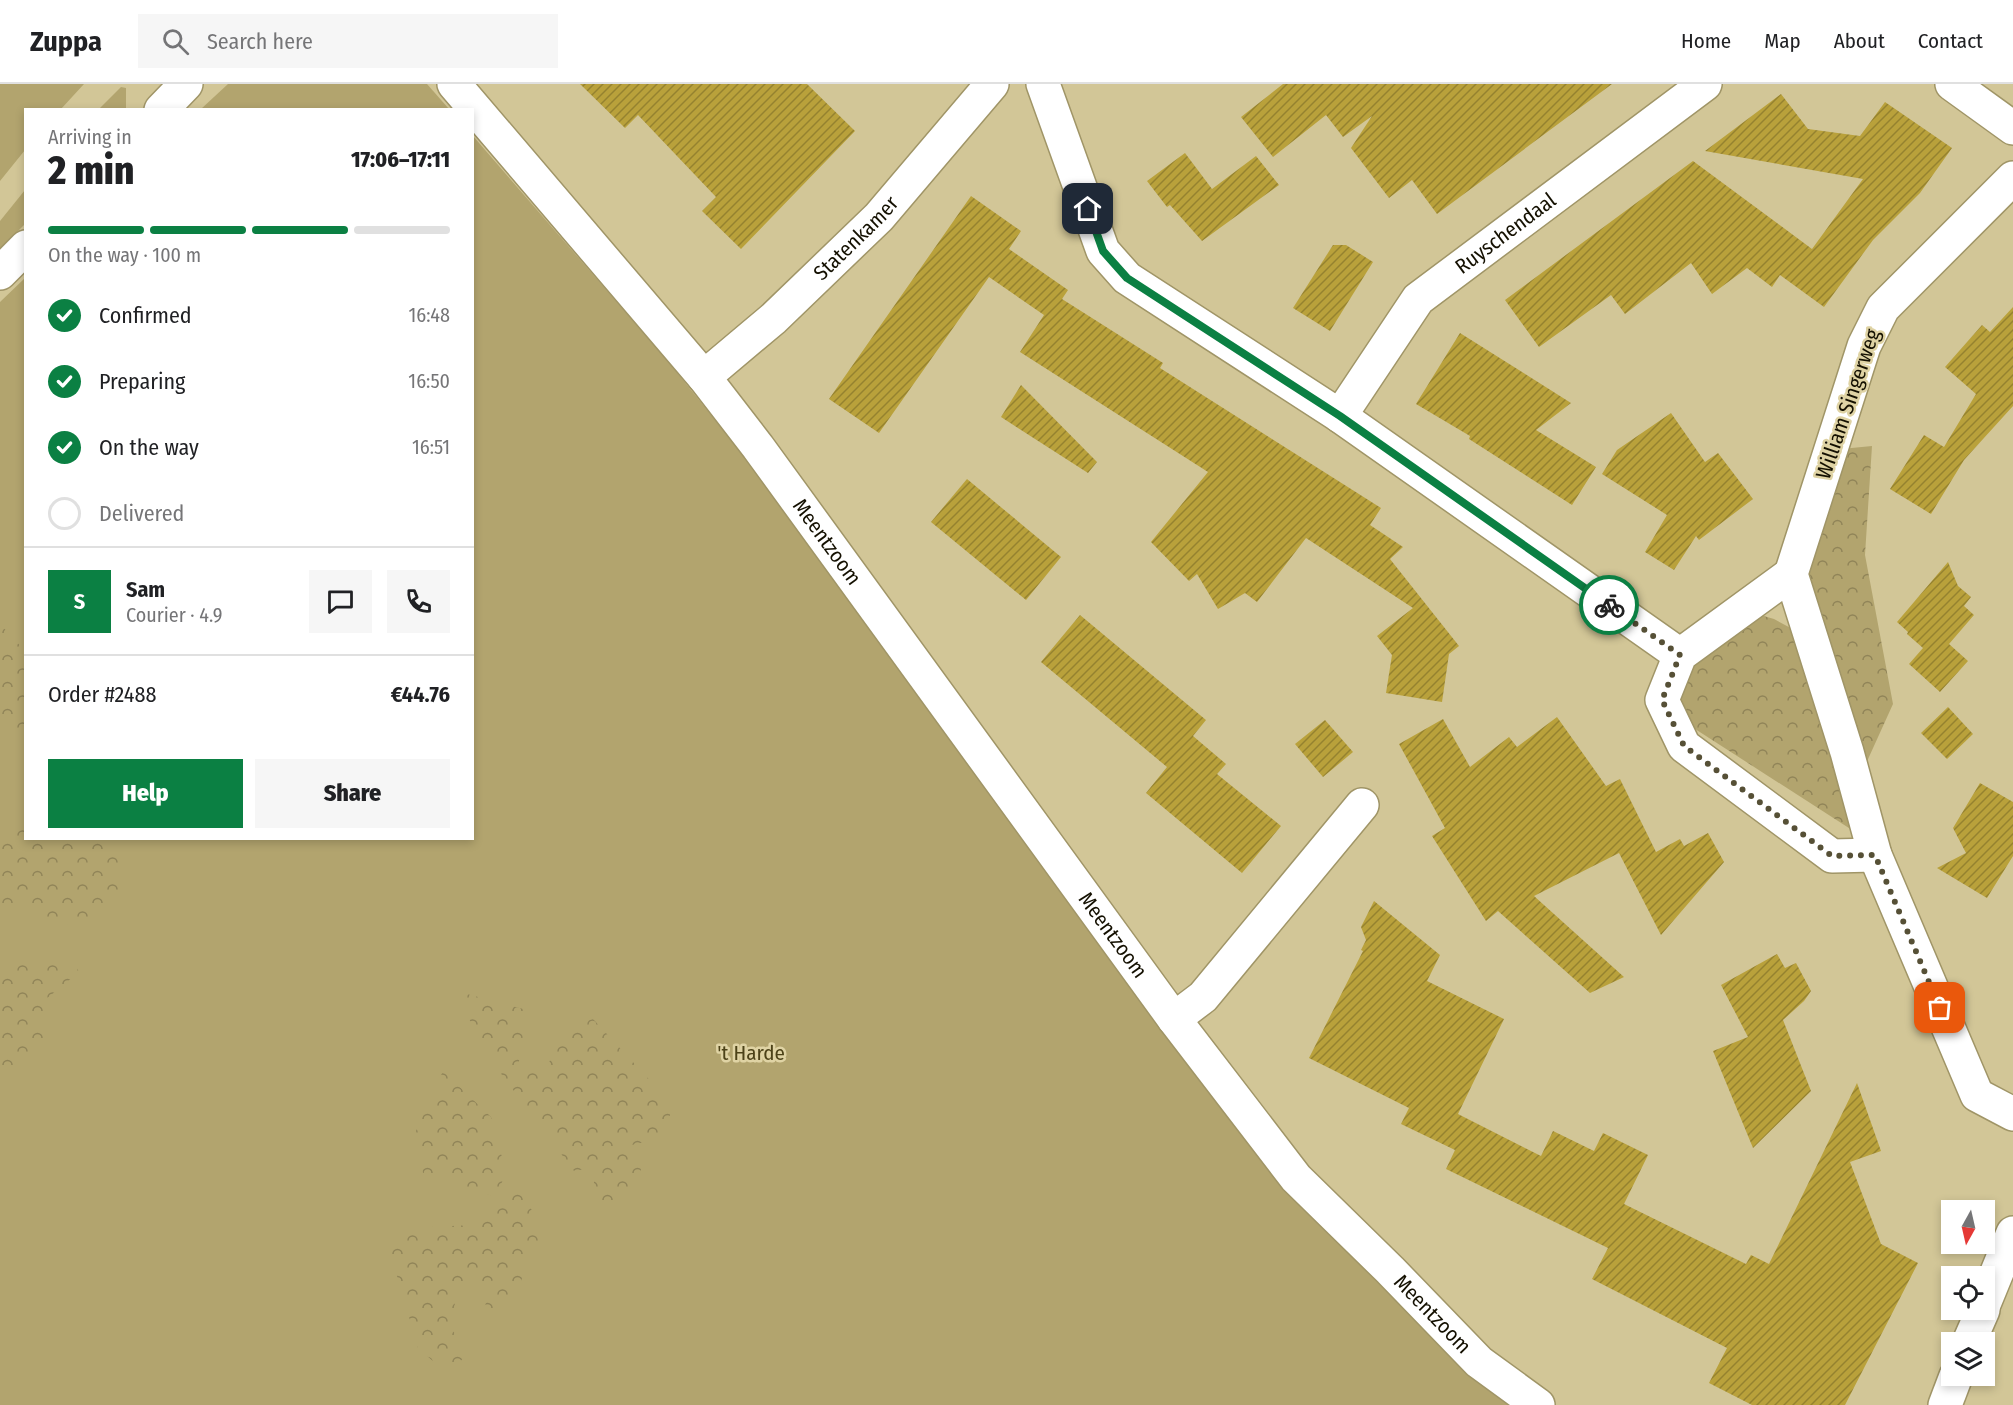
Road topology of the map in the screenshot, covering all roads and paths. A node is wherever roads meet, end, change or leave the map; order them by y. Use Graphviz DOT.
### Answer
graph roads {
  1 [pos="186,84"];
  2 [pos="454,84"];
  3 [pos="992,84"];
  4 [pos="1043,84"];
  5 [pos="1705,84"];
  6 [pos="1952,84"];
  7 [pos="163,108"];
  8 [pos="2013,128"];
  9 [pos="2013,178"];
  10 [pos="24,249"];
  11 [pos="0,273"];
  12 [pos="704,377"];
  13 [pos="1340,416"];
  14 [pos="1791,574"];
  15 [pos="1680,655"];
  16 [pos="1362,805"];
  17 [pos="1875,855"];
  18 [pos="1174,1019"];
  19 [pos="2013,1114"];
  20 [pos="2013,1233"];
  21 [pos="1995,1278"];
  22 [pos="1952,1386"];
  23 [pos="1538,1405"];
  24 [pos="1944,1405"];
  1 -- 7 [label="street"];
  2 -- 12 [label="street, Meentzoom"];
  3 -- 12 [label="street, Statenkamer"];
  4 -- 13 [label="street"];
  5 -- 13 [label="street, Ruyschendaal"];
  6 -- 8 [label="street"];
  9 -- 14 [label="street, William Singerweg"];
  10 -- 11 [label="street"];
  12 -- 18 [label="street, Meentzoom"];
  13 -- 15 [label="street"];
  14 -- 15 [label="street"];
  14 -- 17 [label="street"];
  15 -- 17 [label="street"];
  16 -- 18 [label="street"];
  17 -- 19 [label="street"];
  18 -- 23 [label="street, Meentzoom"];
  20 -- 21 [label="street"];
  22 -- 24 [label="street"];
}
